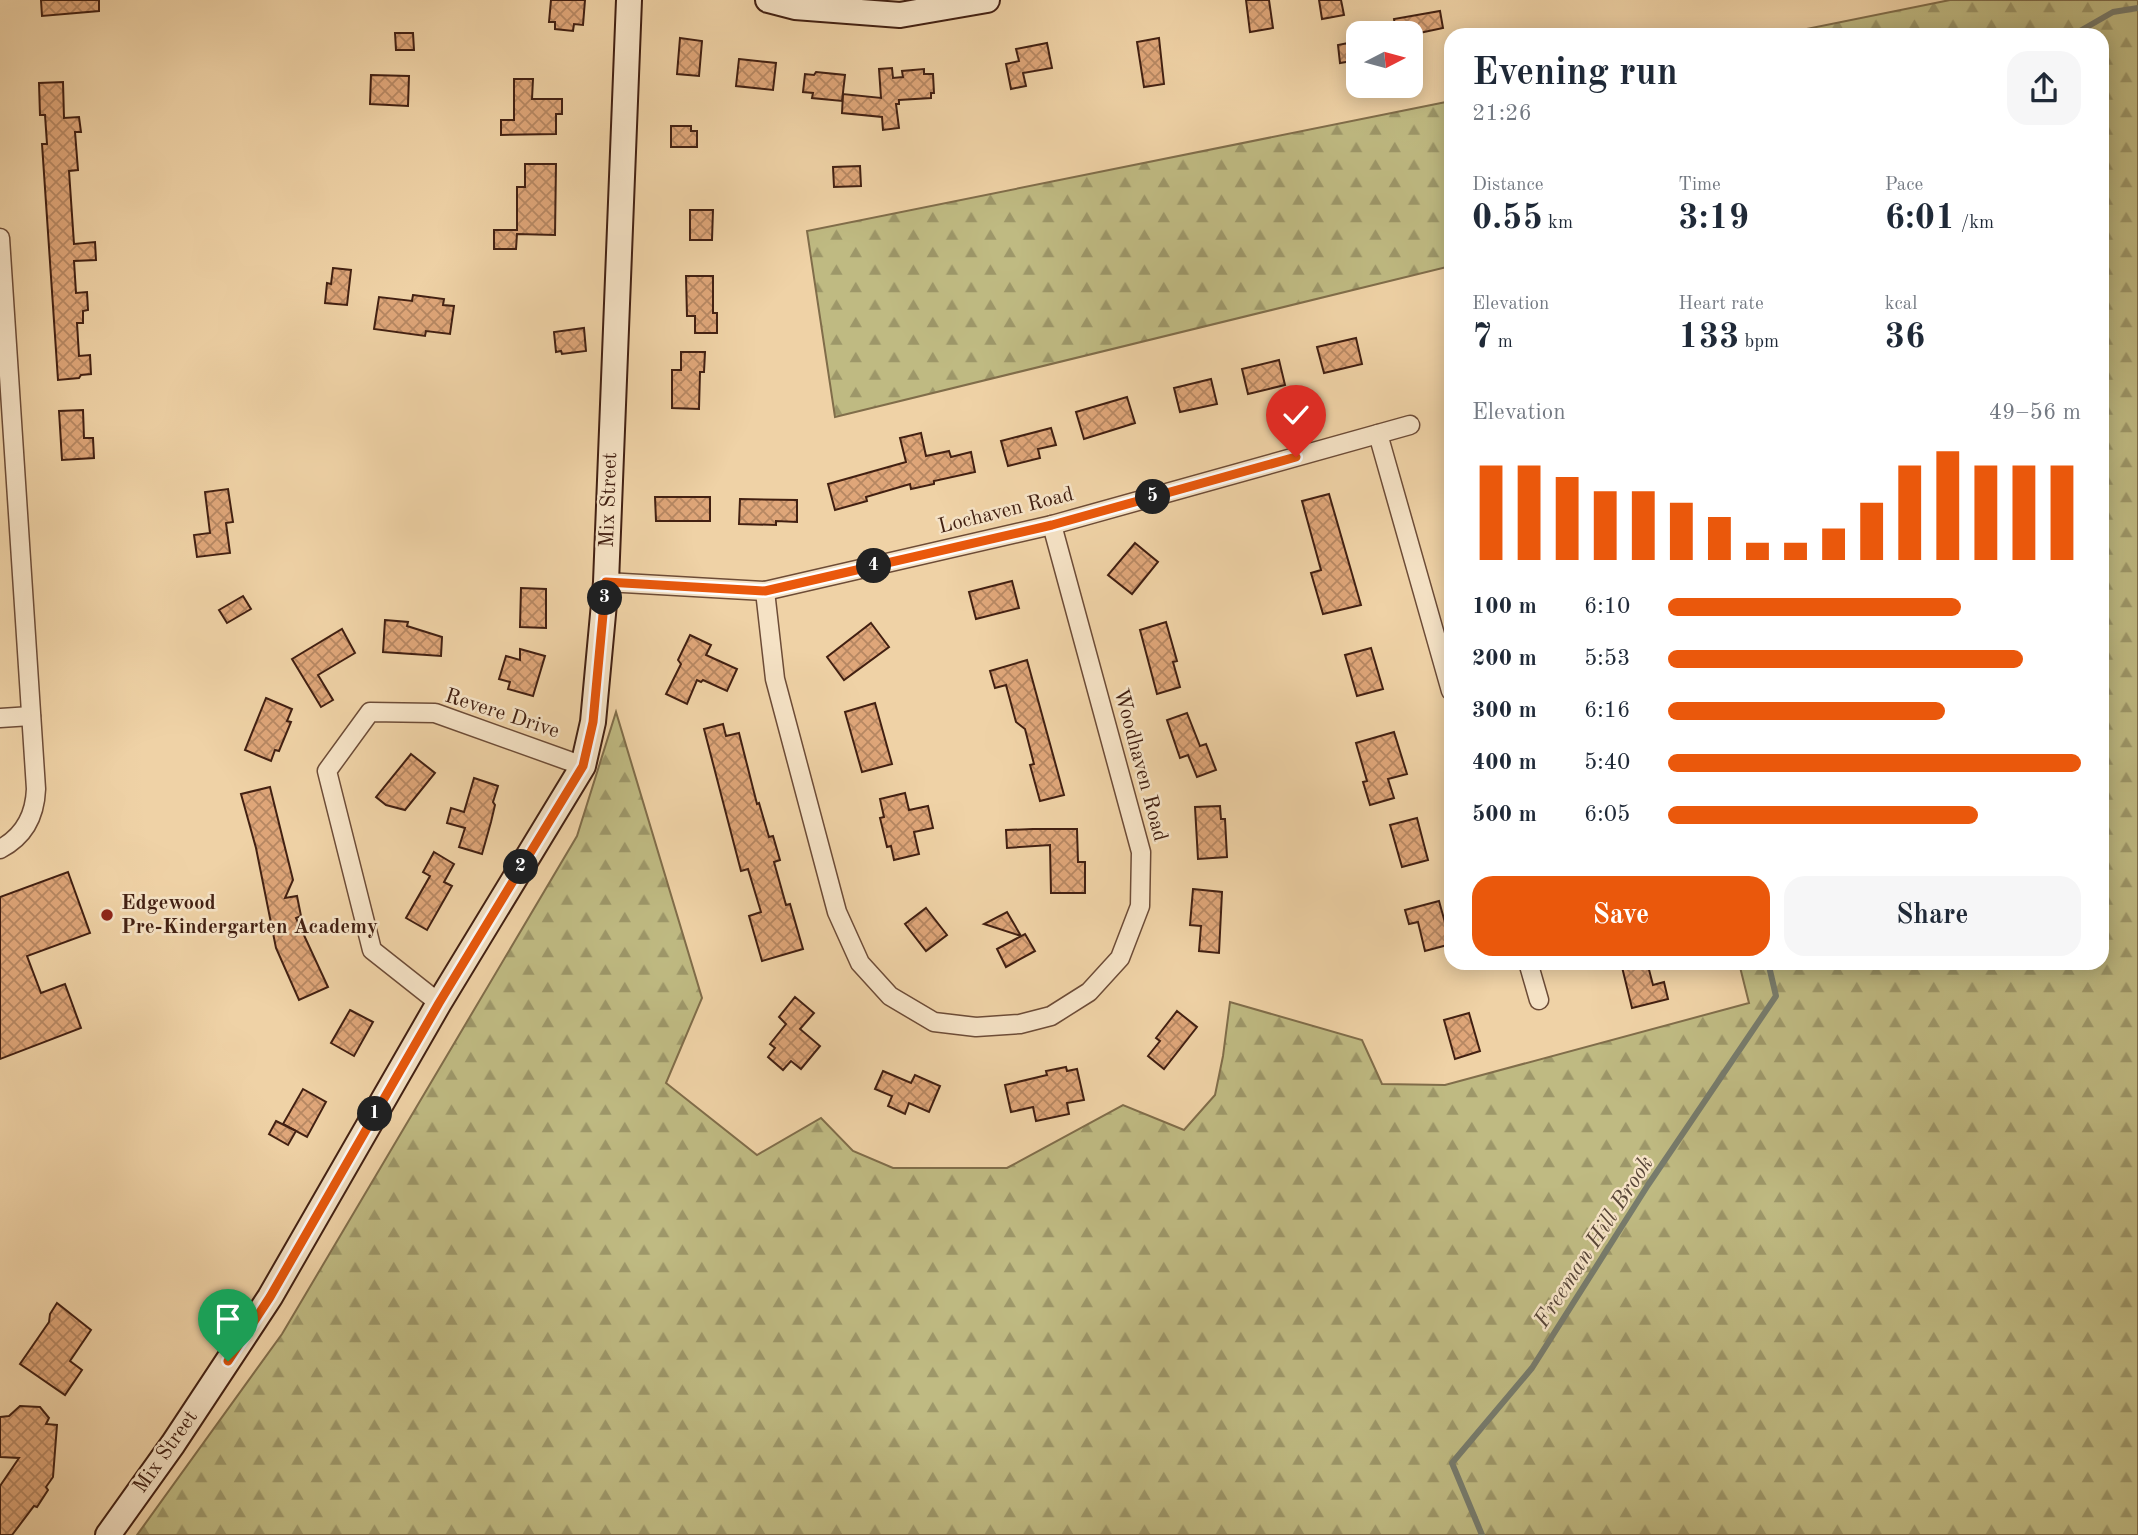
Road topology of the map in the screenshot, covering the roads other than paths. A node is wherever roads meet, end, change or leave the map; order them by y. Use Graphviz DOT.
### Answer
graph roads {
  1 [pos="629,0"];
  2 [pos="768,0"];
  3 [pos="987,0"];
  4 [pos="0,238"];
  5 [pos="1410,425"];
  6 [pos="1378,434"];
  7 [pos="1052,525"];
  8 [pos="606,582"];
  9 [pos="765,591"];
  10 [pos="1444,666"];
  11 [pos="31,716"];
  12 [pos="0,718"];
  13 [pos="583,766"];
  14 [pos="0,849"];
  15 [pos="1530,970"];
  16 [pos="1539,1000"];
  17 [pos="439,1003"];
  18 [pos="108,1535"];
  1 -- 8 [label="main road, Mix Street"];
  2 -- 3 [label="main road"];
  4 -- 11 [label="street"];
  5 -- 6 [label="street, Lochaven Road"];
  6 -- 7 [label="street, Lochaven Road"];
  6 -- 10 [label="street"];
  7 -- 9 [label="street, Lochaven Road"];
  7 -- 9 [label="street, Woodhaven Road"];
  8 -- 9 [label="street, Lochaven Road"];
  8 -- 13 [label="main road, Mix Street"];
  11 -- 12 [label="street"];
  11 -- 14 [label="street"];
  13 -- 17 [label="main road, Mix Street"];
  13 -- 17 [label="street, Revere Drive"];
  15 -- 16 [label="street"];
  17 -- 18 [label="main road, Mix Street"];
}
